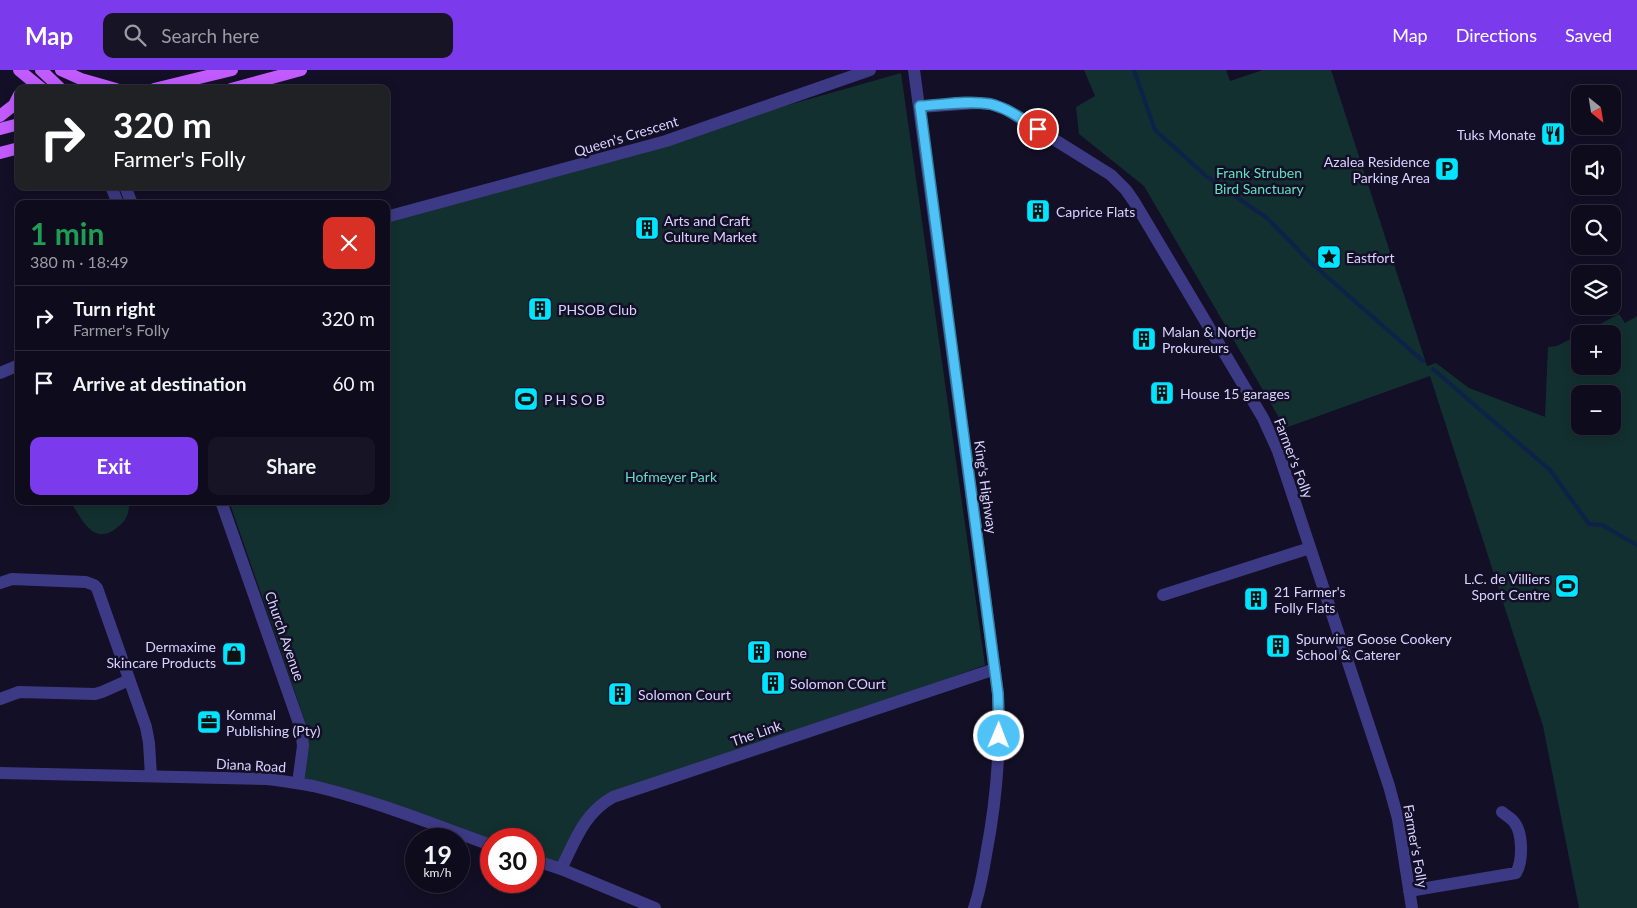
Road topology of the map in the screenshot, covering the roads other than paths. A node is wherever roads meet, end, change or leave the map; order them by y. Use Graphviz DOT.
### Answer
graph roads {
  1 [pos="14,70"];
  2 [pos="20,70"];
  3 [pos="41,70"];
  4 [pos="61,70"];
  5 [pos="232,70"];
  6 [pos="302,70"];
  7 [pos="870,70"];
  8 [pos="914,70"];
  9 [pos="19,85"];
  10 [pos="37,85"];
  11 [pos="57,85"];
  12 [pos="102,85"];
  13 [pos="170,85"];
  14 [pos="246,85"];
  15 [pos="15,103"];
  16 [pos="920,106"];
  17 [pos="0,116"];
  18 [pos="15,125"];
  19 [pos="0,129"];
  20 [pos="15,149"];
  21 [pos="0,153"];
  22 [pos="390,216"];
  23 [pos="15,367"];
  24 [pos="0,374"];
  25 [pos="223,505"];
  26 [pos="1310,548"];
  27 [pos="0,583"];
  28 [pos="1163,595"];
  29 [pos="995,669"];
  30 [pos="129,680"];
  31 [pos="0,699"];
  32 [pos="0,773"];
  33 [pos="151,776"];
  34 [pos="298,783"];
  35 [pos="1502,812"];
  36 [pos="480,840"];
  37 [pos="545,864"];
  38 [pos="560,869"];
  39 [pos="1409,891"];
  40 [pos="655,908"];
  41 [pos="974,908"];
  42 [pos="1412,908"];
  1 -- 9 [label="main road"];
  2 -- 10 [label="main road"];
  3 -- 11 [label="main road"];
  4 -- 12 [label="main road"];
  5 -- 13 [label="main road"];
  6 -- 14 [label="main road"];
  7 -- 22 [label="street, Queen's Crescent"];
  8 -- 16 [label="street, King's Highway"];
  15 -- 17 [label="main road"];
  16 -- 26 [label="street, Farmer's Folly"];
  16 -- 29 [label="street, King's Highway"];
  18 -- 19 [label="main road"];
  20 -- 21 [label="main road"];
  23 -- 24 [label="street"];
  25 -- 34 [label="street, Church Avenue"];
  26 -- 28 [label="street"];
  26 -- 39 [label="street, Farmer's Folly"];
  27 -- 30 [label="street"];
  29 -- 38 [label="street, The Link"];
  29 -- 41 [label="street, King's Highway"];
  30 -- 31 [label="street"];
  30 -- 33 [label="street"];
  32 -- 33 [label="street, Diana Road"];
  33 -- 34 [label="street, Diana Road"];
  34 -- 36 [label="street, Diana Road"];
  35 -- 39 [label="street"];
  37 -- 38 [label="street"];
  38 -- 40 [label="street"];
  39 -- 42 [label="street, Farmer's Folly"];
}
